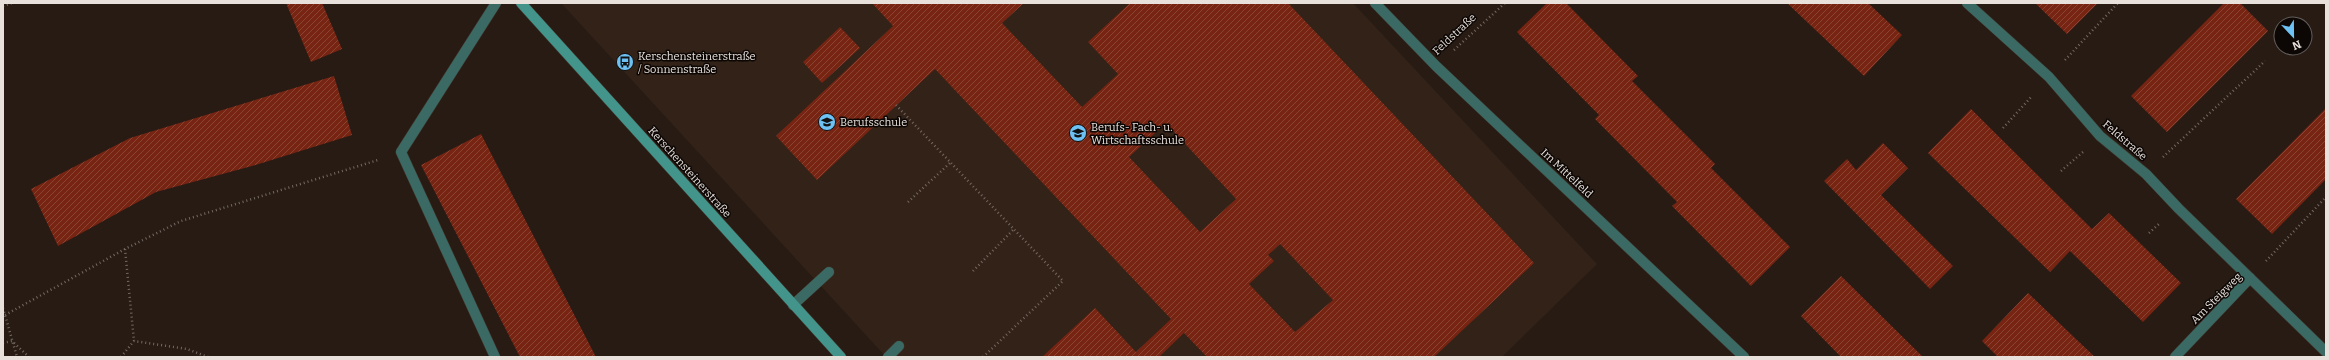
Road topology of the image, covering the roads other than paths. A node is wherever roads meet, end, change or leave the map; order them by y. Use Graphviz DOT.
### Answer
graph roads {
  1 [pos="496,3"];
  2 [pos="521,3"];
  3 [pos="1375,3"];
  4 [pos="1967,3"];
  5 [pos="829,272"];
  6 [pos="2250,278"];
  7 [pos="793,305"];
  8 [pos="899,346"];
  9 [pos="2326,352"];
  10 [pos="495,357"];
  11 [pos="841,357"];
  12 [pos="888,357"];
  13 [pos="1744,357"];
  14 [pos="2175,357"];
  1 -- 10 [label="street"];
  2 -- 7 [label="street, Kerschensteinerstraße"];
  3 -- 13 [label="street, Im Mittelfeld"];
  4 -- 6 [label="street, Feldstraße"];
  5 -- 7 [label="street"];
  6 -- 9 [label="street, Am Steigweg"];
  6 -- 14 [label="street, Am Steigweg"];
  7 -- 11 [label="street, Kerschensteinerstraße"];
  8 -- 12 [label="street"];
}
